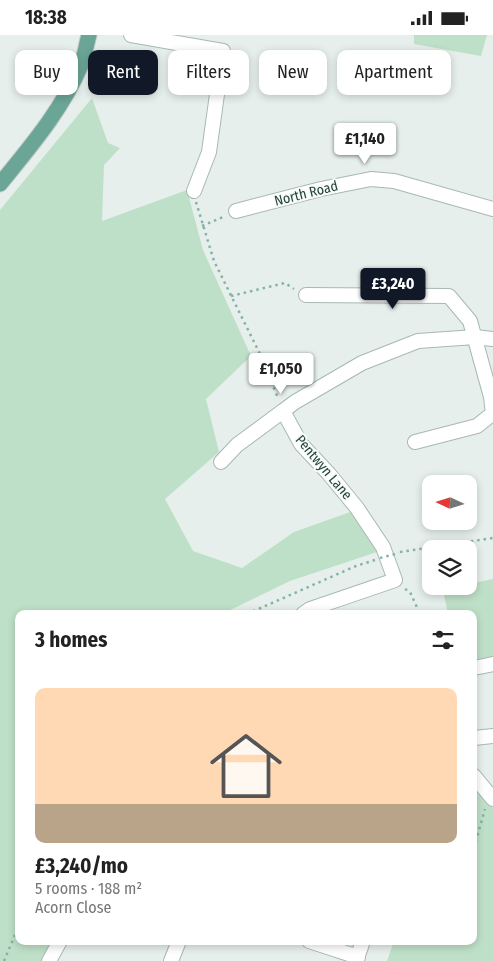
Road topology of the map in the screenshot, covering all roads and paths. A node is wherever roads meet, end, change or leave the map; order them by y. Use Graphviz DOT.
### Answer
graph roads {
  1 [pos="89,35"];
  2 [pos="131,35"];
  3 [pos="0,184"];
  4 [pos="194,191"];
  5 [pos="493,209"];
  6 [pos="236,211"];
  7 [pos="202,226"];
  8 [pos="306,295"];
  9 [pos="231,296"];
  10 [pos="475,337"];
  11 [pos="493,339"];
  12 [pos="283,411"];
  13 [pos="492,414"];
  14 [pos="415,442"];
  15 [pos="221,462"];
  16 [pos="493,538"];
  17 [pos="395,580"];
  18 [pos="256,610"];
  19 [pos="309,610"];
  20 [pos="418,610"];
  21 [pos="493,664"];
  22 [pos="477,667"];
  23 [pos="493,735"];
  24 [pos="477,738"];
  25 [pos="477,780"];
  26 [pos="493,799"];
  27 [pos="477,835"];
  28 [pos="15,935"];
  29 [pos="58,945"];
  30 [pos="177,945"];
  31 [pos="320,945"];
  32 [pos="362,945"];
  33 [pos="357,959"];
  34 [pos="4,961"];
  35 [pos="49,961"];
  36 [pos="171,961"];
  1 -- 3 [label="main road"];
  2 -- 4 [label="street"];
  4 -- 7 [label="path"];
  5 -- 6 [label="street, North Road"];
  6 -- 7 [label="path"];
  7 -- 9 [label="path"];
  8 -- 9 [label="path"];
  8 -- 10 [label="street"];
  9 -- 12 [label="path"];
  10 -- 11 [label="street"];
  10 -- 12 [label="street"];
  10 -- 13 [label="street"];
  12 -- 15 [label="street"];
  12 -- 17 [label="street, Pentwyn Lane"];
  13 -- 14 [label="street"];
  16 -- 18 [label="path, bridge"];
  17 -- 19 [label="street"];
  17 -- 20 [label="path"];
  21 -- 22 [label="street"];
  23 -- 24 [label="street"];
  25 -- 26 [label="street"];
  26 -- 27 [label="path"];
  28 -- 34 [label="path"];
  29 -- 35 [label="street"];
  30 -- 36 [label="street"];
  31 -- 33 [label="street"];
  32 -- 33 [label="street"];
}
